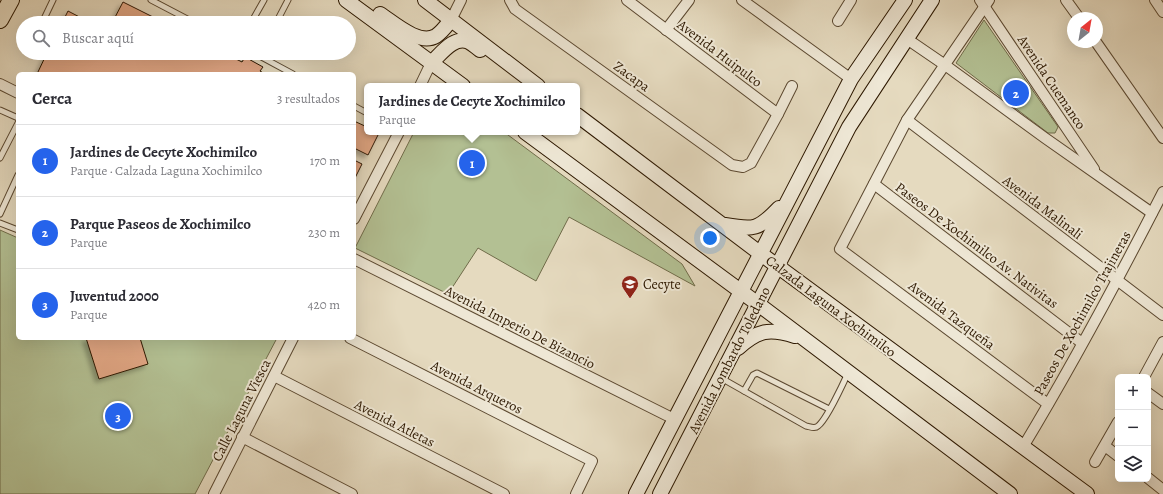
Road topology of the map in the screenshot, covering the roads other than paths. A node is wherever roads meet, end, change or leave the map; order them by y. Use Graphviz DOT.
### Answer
graph roads {
  1 [pos="11,0"];
  2 [pos="53,0"];
  3 [pos="150,0"];
  4 [pos="264,0"];
  5 [pos="288,0"];
  6 [pos="346,0"];
  7 [pos="358,0"];
  8 [pos="425,0"];
  9 [pos="461,0"];
  10 [pos="510,0"];
  11 [pos="627,0"];
  12 [pos="689,0"];
  13 [pos="742,0"];
  14 [pos="851,0"];
  15 [pos="905,0"];
  16 [pos="932,0"];
  17 [pos="1066,0"];
  18 [pos="1154,0"];
  19 [pos="984,2"];
  20 [pos="1075,12"];
  21 [pos="1163,12"];
  22 [pos="45,16"];
  23 [pos="181,16"];
  24 [pos="255,16"];
  25 [pos="280,16"];
  26 [pos="894,17"];
  27 [pos="0,20"];
  28 [pos="451,20"];
  29 [pos="838,21"];
  30 [pos="666,30"];
  31 [pos="907,39"];
  32 [pos="1100,48"];
  33 [pos="268,60"];
  34 [pos="431,63"];
  35 [pos="945,65"];
  36 [pos="290,72"];
  37 [pos="851,79"];
  38 [pos="421,83"];
  39 [pos="459,83"];
  40 [pos="524,83"];
  41 [pos="534,83"];
  42 [pos="0,84"];
  43 [pos="792,86"];
  44 [pos="16,92"];
  45 [pos="0,110"];
  46 [pos="778,114"];
  47 [pos="16,117"];
  48 [pos="580,118"];
  49 [pos="907,120"];
  50 [pos="16,127"];
  51 [pos="397,135"];
  52 [pos="529,135"];
  53 [pos="1163,138"];
  54 [pos="0,158"];
  55 [pos="1097,174"];
  56 [pos="16,179"];
  57 [pos="874,184"];
  58 [pos="1163,192"];
  59 [pos="790,196"];
  60 [pos="1152,213"];
  61 [pos="0,214"];
  62 [pos="356,215"];
  63 [pos="0,222"];
  64 [pos="721,224"];
  65 [pos="16,229"];
  66 [pos="761,254"];
  67 [pos="356,260"];
  68 [pos="778,266"];
  69 [pos="1117,281"];
  70 [pos="741,292"];
  71 [pos="758,304"];
  72 [pos="1163,315"];
  73 [pos="803,338"];
  74 [pos="292,340"];
  75 [pos="354,340"];
  76 [pos="1163,342"];
  77 [pos="1082,343"];
  78 [pos="733,353"];
  79 [pos="849,372"];
  80 [pos="1146,374"];
  81 [pos="274,376"];
  82 [pos="720,378"];
  83 [pos="744,391"];
  84 [pos="1151,395"];
  85 [pos="1048,404"];
  86 [pos="1163,404"];
  87 [pos="829,409"];
  88 [pos="674,420"];
  89 [pos="1115,428"];
  90 [pos="242,437"];
  91 [pos="1023,446"];
  92 [pos="1105,446"];
  93 [pos="1115,454"];
  94 [pos="1095,462"];
  95 [pos="1151,480"];
  96 [pos="1163,490"];
  97 [pos="214,494"];
  98 [pos="352,494"];
  99 [pos="504,494"];
  100 [pos="576,494"];
  101 [pos="636,494"];
  102 [pos="660,494"];
  103 [pos="1010,494"];
  104 [pos="1087,494"];
  1 -- 27 [label="main road"];
  2 -- 22 [label="lane"];
  3 -- 23 [label="lane"];
  4 -- 24 [label="lane"];
  5 -- 25 [label="lane"];
  6 -- 34 [label="main road"];
  7 -- 28 [label="main road"];
  8 -- 28 [label="main road"];
  9 -- 28 [label="street"];
  10 -- 46 [label="street, Zacapa"];
  11 -- 30 [label="street, Avenida Huipulco"];
  12 -- 30 [label="street"];
  13 -- 37 [label="street"];
  14 -- 29 [label="street"];
  15 -- 26 [label="main road, Avenida Lombardo Toledano"];
  16 -- 31 [label="main road, Avenida Lombardo Toledano"];
  17 -- 20 [label="street"];
  18 -- 21 [label="street"];
  19 -- 35 [label="street"];
  19 -- 55 [label="street, Avenida Cuemanco"];
  26 -- 31 [label="main road"];
  26 -- 37 [label="main road, Avenida Lombardo Toledano"];
  28 -- 41 [label="main road"];
  30 -- 46 [label="street, Avenida Huipulco"];
  31 -- 35 [label="street"];
  31 -- 68 [label="main road, Avenida Lombardo Toledano"];
  32 -- 53 [label="street"];
  33 -- 36 [label="lane"];
  34 -- 38 [label="street"];
  34 -- 39 [label="main road"];
  34 -- 40 [label="main road"];
  35 -- 49 [label="street"];
  35 -- 55 [label="street"];
  37 -- 59 [label="main road, Avenida Lombardo Toledano"];
  42 -- 44 [label="street"];
  43 -- 46 [label="street"];
  45 -- 47 [label="lane"];
  48 -- 64 [label="main road, Calzada Laguna Xochimilco"];
  49 -- 57 [label="street"];
  49 -- 69 [label="street, Avenida Malinali"];
  50 -- 54 [label="lane"];
  51 -- 62 [label="street"];
  52 -- 70 [label="main road"];
  55 -- 60 [label="street"];
  56 -- 61 [label="lane"];
  57 -- 77 [label="street, Paseos De Xochimilco Av. Nativitas"];
  57 -- 85 [label="street, Avenida Tazqueña"];
  58 -- 60 [label="street, Paseos De Xochimilco Trajineras"];
  59 -- 64 [label="main road"];
  59 -- 66 [label="main road, Avenida Lombardo Toledano"];
  60 -- 69 [label="street, Paseos De Xochimilco Trajineras"];
  63 -- 65 [label="lane"];
  64 -- 66 [label="main road, Calzada Laguna Xochimilco"];
  66 -- 68 [label="main road, Calzada Laguna Xochimilco"];
  66 -- 70 [label="main road, Avenida Lombardo Toledano"];
  67 -- 88 [label="street, Avenida Imperio De Bizancio"];
  68 -- 71 [label="main road, Avenida Lombardo Toledano"];
  68 -- 91 [label="main road, Calzada Laguna Xochimilco"];
  69 -- 72 [label="street, Avenida Malinali"];
  69 -- 77 [label="street, Paseos De Xochimilco Trajineras"];
  70 -- 71 [label="main road"];
  70 -- 88 [label="main road, Avenida Lombardo Toledano"];
  71 -- 73 [label="main road"];
  71 -- 78 [label="main road, Avenida Lombardo Toledano"];
  73 -- 78 [label="main road"];
  73 -- 79 [label="main road"];
  74 -- 81 [label="street, Calle Laguna Viesca"];
  75 -- 100 [label="street, Avenida Arqueros"];
  76 -- 80 [label="street"];
  77 -- 85 [label="street, Paseos De Xochimilco Trajineras"];
  78 -- 82 [label="main road, Avenida Lombardo Toledano"];
  79 -- 87 [label="lane"];
  79 -- 103 [label="main road"];
  81 -- 90 [label="street, Calle Laguna Viesca"];
  81 -- 99 [label="street, Avenida Atletas"];
  82 -- 83 [label="lane"];
  82 -- 102 [label="main road, Avenida Lombardo Toledano"];
  83 -- 87 [label="lane"];
  83 -- 87 [label="lane"];
  84 -- 86 [label="street"];
  85 -- 91 [label="street, Paseos De Xochimilco Trajineras"];
  88 -- 101 [label="main road, Avenida Lombardo Toledano"];
  89 -- 92 [label="street"];
  90 -- 97 [label="street, Calle Laguna Viesca"];
  90 -- 98 [label="street"];
  91 -- 104 [label="main road, Calzada Laguna Xochimilco"];
  92 -- 93 [label="street"];
  92 -- 94 [label="street"];
  95 -- 96 [label="street"];
}
